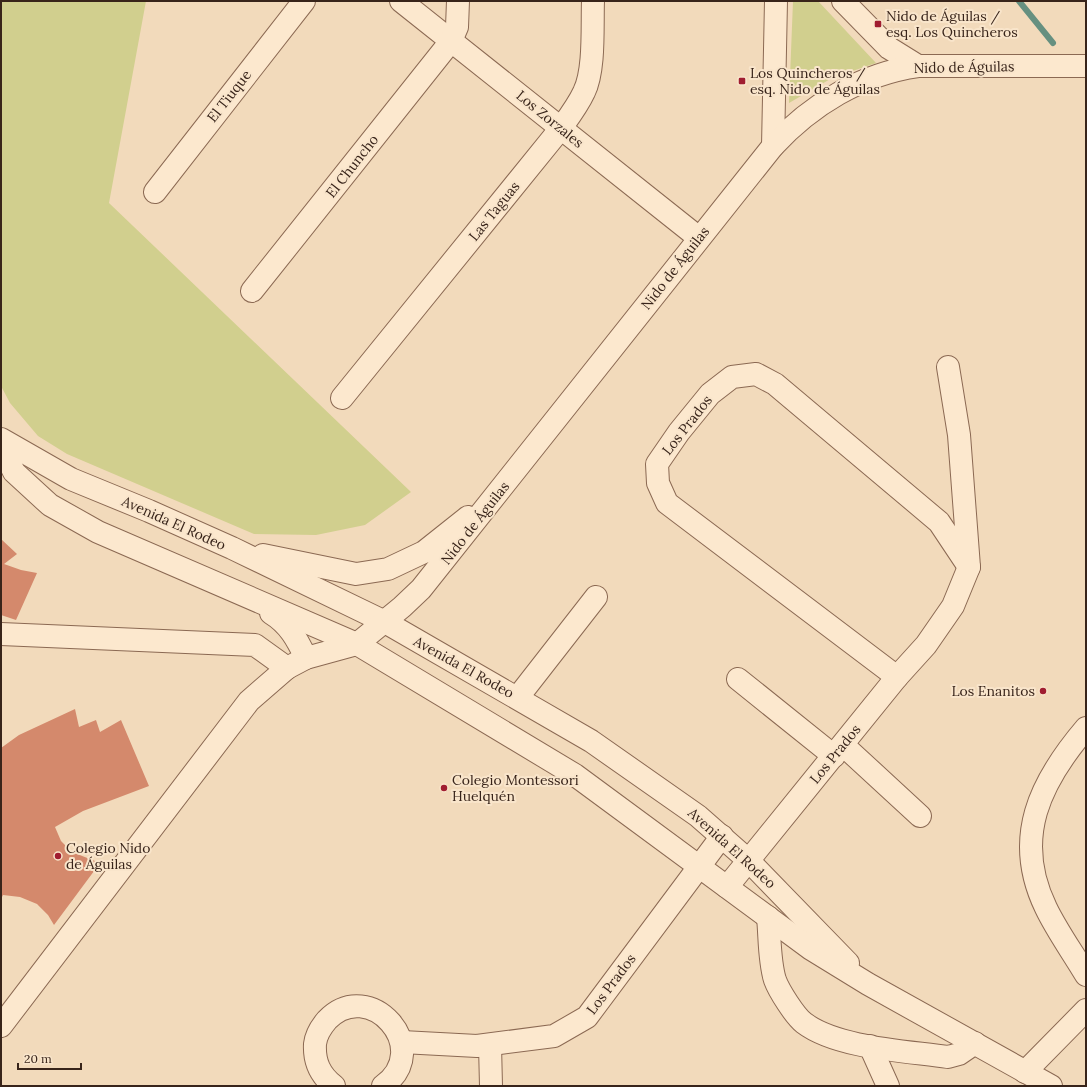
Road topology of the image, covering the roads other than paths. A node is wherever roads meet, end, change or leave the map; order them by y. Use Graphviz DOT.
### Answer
graph roads {
  1 [pos="304,1"];
  2 [pos="401,1"];
  3 [pos="458,1"];
  4 [pos="593,1"];
  5 [pos="776,1"];
  6 [pos="843,1"];
  7 [pos="452,41"];
  8 [pos="918,66"];
  9 [pos="1086,66"];
  10 [pos="561,128"];
  11 [pos="773,146"];
  12 [pos="155,192"];
  13 [pos="699,238"];
  14 [pos="252,291"];
  15 [pos="948,367"];
  16 [pos="342,398"];
  17 [pos="1,439"];
  18 [pos="1,446"];
  19 [pos="71,479"];
  20 [pos="498,494"];
  21 [pos="50,505"];
  22 [pos="232,548"];
  23 [pos="969,567"];
  24 [pos="239,593"];
  25 [pos="596,597"];
  26 [pos="385,622"];
  27 [pos="1,634"];
  28 [pos="357,644"];
  29 [pos="297,663"];
  30 [pos="897,678"];
  31 [pos="738,679"];
  32 [pos="518,698"];
  33 [pos="1086,728"];
  34 [pos="839,751"];
  35 [pos="920,816"];
  36 [pos="722,836"];
  37 [pos="748,860"];
  38 [pos="700,866"];
  39 [pos="727,886"];
  40 [pos="768,917"];
  41 [pos="1086,975"];
  42 [pos="868,984"];
  43 [pos="1086,1010"];
  44 [pos="1,1026"];
  45 [pos="402,1042"];
  46 [pos="975,1043"];
  47 [pos="490,1045"];
  48 [pos="870,1046"];
  49 [pos="1025,1072"];
  50 [pos="334,1086"];
  51 [pos="383,1086"];
  52 [pos="491,1086"];
  53 [pos="888,1086"];
  54 [pos="1051,1086"];
  1 -- 12 [label="street, El Tiuque"];
  2 -- 7 [label="street, Los Zorzales"];
  3 -- 7 [label="street"];
  4 -- 10 [label="street, Las Taguas"];
  5 -- 11 [label="street"];
  6 -- 8 [label="street"];
  7 -- 10 [label="street, Los Zorzales"];
  7 -- 14 [label="street, El Chuncho"];
  8 -- 9 [label="street, Nido de Águilas"];
  8 -- 11 [label="street, Nido de Águilas"];
  10 -- 13 [label="street, Los Zorzales"];
  10 -- 16 [label="street, Las Taguas"];
  11 -- 13 [label="street, Nido de Águilas"];
  13 -- 20 [label="street, Nido de Águilas"];
  15 -- 23 [label="street, Los Prados"];
  17 -- 19 [label="street, Avenida El Rodeo"];
  18 -- 21 [label="street, Avenida El Rodeo"];
  19 -- 21 [label="street"];
  19 -- 22 [label="street, Avenida El Rodeo"];
  20 -- 22 [label="street"];
  20 -- 26 [label="street, Nido de Águilas"];
  21 -- 24 [label="street, Avenida El Rodeo"];
  22 -- 26 [label="street, Avenida El Rodeo"];
  23 -- 30 [label="street, Los Prados"];
  23 -- 30 [label="street, Los Prados"];
  24 -- 28 [label="street, Avenida El Rodeo"];
  24 -- 29 [label="street"];
  25 -- 32 [label="street"];
  26 -- 28 [label="street, Nido de Águilas"];
  26 -- 32 [label="street, Avenida El Rodeo"];
  27 -- 29 [label="street"];
  28 -- 29 [label="street"];
  28 -- 38 [label="street, Avenida El Rodeo"];
  29 -- 44 [label="street"];
  30 -- 34 [label="street, Los Prados"];
  31 -- 34 [label="street"];
  32 -- 36 [label="street, Avenida El Rodeo"];
  33 -- 41 [label="street"];
  34 -- 35 [label="street"];
  34 -- 37 [label="street, Los Prados"];
  36 -- 37 [label="street, Avenida El Rodeo"];
  36 -- 38 [label="street, Los Prados"];
  37 -- 39 [label="street, Los Prados"];
  37 -- 42 [label="street, Avenida El Rodeo"];
  38 -- 39 [label="street, Avenida El Rodeo"];
  38 -- 47 [label="street, Los Prados"];
  39 -- 40 [label="street, Avenida El Rodeo"];
  40 -- 42 [label="street, Avenida El Rodeo"];
  40 -- 48 [label="street"];
  42 -- 46 [label="street, Avenida El Rodeo"];
  43 -- 49 [label="street"];
  45 -- 47 [label="street, Los Prados"];
  45 -- 50 [label="street"];
  45 -- 51 [label="street"];
  46 -- 48 [label="street"];
  46 -- 49 [label="street, Avenida El Rodeo"];
  47 -- 52 [label="street"];
  48 -- 53 [label="street"];
  49 -- 54 [label="street, Avenida El Rodeo"];
}
